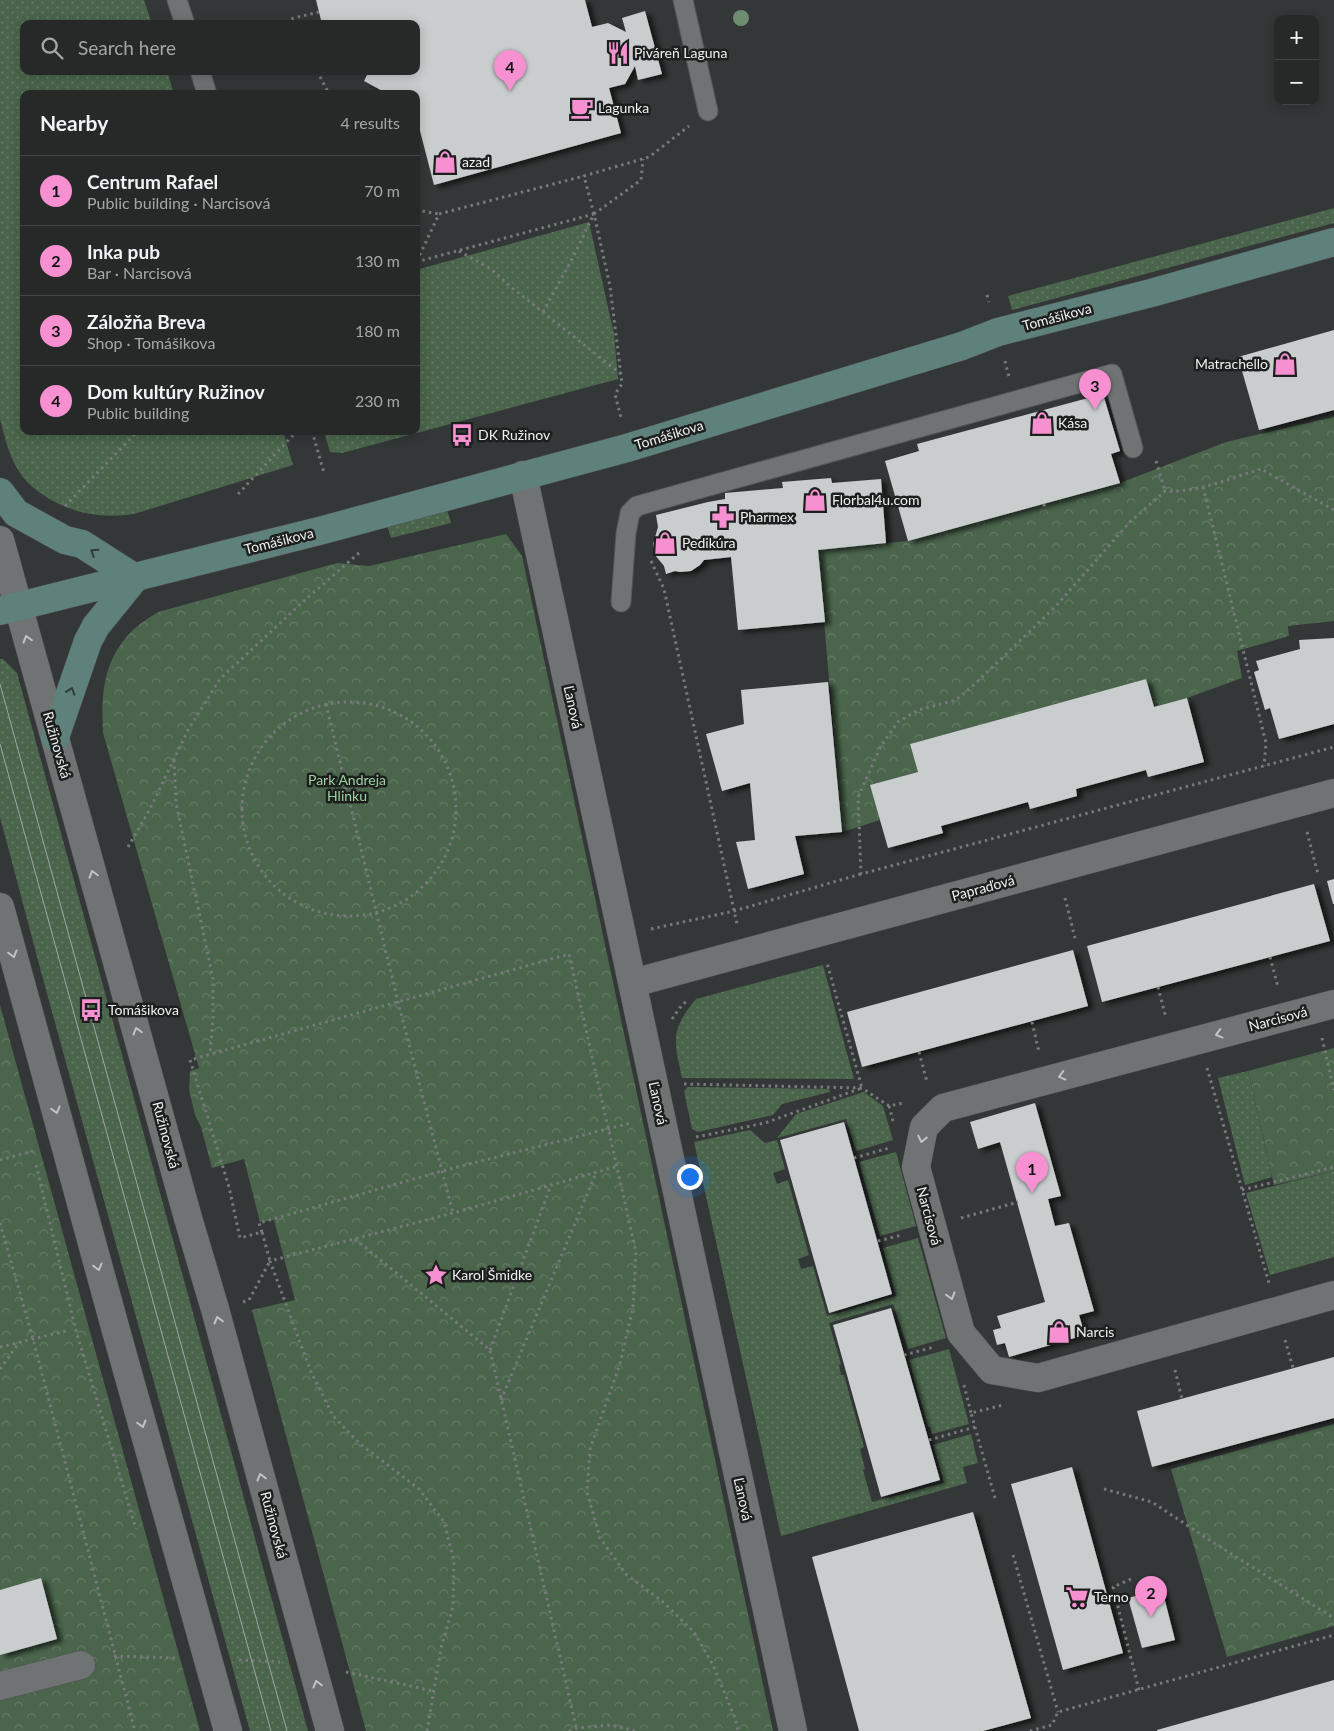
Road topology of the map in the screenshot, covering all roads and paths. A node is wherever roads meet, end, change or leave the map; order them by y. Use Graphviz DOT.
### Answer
graph roads {
  1 [pos="177,0"];
  2 [pos="683,0"];
  3 [pos="319,12"];
  4 [pos="184,20"];
  5 [pos="290,20"];
  6 [pos="201,75"];
  7 [pos="319,75"];
  8 [pos="206,90"];
  9 [pos="328,90"];
  10 [pos="708,111"];
  11 [pos="643,159"];
  12 [pos="584,176"];
  13 [pos="420,211"];
  14 [pos="440,214"];
  15 [pos="594,214"];
  16 [pos="1334,242"];
  17 [pos="458,251"];
  18 [pos="420,254"];
  19 [pos="420,261"];
  20 [pos="543,312"];
  21 [pos="621,375"];
  22 [pos="134,435"];
  23 [pos="293,435"];
  24 [pos="313,435"];
  25 [pos="627,448"];
  26 [pos="1133,448"];
  27 [pos="324,473"];
  28 [pos="524,475"];
  29 [pos="1202,487"];
  30 [pos="0,492"];
  31 [pos="238,494"];
  32 [pos="1044,504"];
  33 [pos="1045,510"];
  34 [pos="1334,510"];
  35 [pos="58,512"];
  36 [pos="0,540"];
  37 [pos="362,552"];
  38 [pos="651,561"];
  39 [pos="135,578"];
  40 [pos="621,602"];
  41 [pos="9,609"];
  42 [pos="326,704"];
  43 [pos="55,737"];
  44 [pos="1334,747"];
  45 [pos="174,760"];
  46 [pos="1264,766"];
  47 [pos="1334,793"];
  48 [pos="1306,826"];
  49 [pos="128,847"];
  50 [pos="861,874"];
  51 [pos="1318,874"];
  52 [pos="1063,892"];
  53 [pos="0,907"];
  54 [pos="734,911"];
  55 [pos="376,913"];
  56 [pos="644,930"];
  57 [pos="1076,942"];
  58 [pos="743,953"];
  59 [pos="825,957"];
  60 [pos="1270,957"];
  61 [pos="633,983"];
  62 [pos="1158,987"];
  63 [pos="1279,991"];
  64 [pos="688,1000"];
  65 [pos="398,1002"];
  66 [pos="1334,1004"];
  67 [pos="671,1022"];
  68 [pos="1032,1022"];
  69 [pos="1166,1022"];
  70 [pos="1199,1040"];
  71 [pos="919,1052"];
  72 [pos="210,1055"];
  73 [pos="1040,1056"];
  74 [pos="676,1083"];
  75 [pos="928,1086"];
  76 [pos="862,1088"];
  77 [pos="906,1102"];
  78 [pos="890,1106"];
  79 [pos="661,1116"];
  80 [pos="894,1122"];
  81 [pos="609,1128"];
  82 [pos="688,1138"];
  83 [pos="890,1148"];
  84 [pos="854,1158"];
  85 [pos="0,1160"];
  86 [pos="618,1166"];
  87 [pos="1334,1167"];
  88 [pos="442,1171"];
  89 [pos="596,1172"];
  90 [pos="551,1185"];
  91 [pos="1242,1190"];
  92 [pos="1018,1202"];
  93 [pos="453,1213"];
  94 [pos="0,1223"];
  95 [pos="932,1227"];
  96 [pos="262,1232"];
  97 [pos="904,1234"];
  98 [pos="355,1239"];
  99 [pos="878,1242"];
  100 [pos="270,1261"];
  101 [pos="1334,1295"];
  102 [pos="215,1309"];
  103 [pos="1277,1312"];
  104 [pos="66,1332"];
  105 [pos="33,1339"];
  106 [pos="19,1343"];
  107 [pos="942,1344"];
  108 [pos="0,1347"];
  109 [pos="490,1350"];
  110 [pos="904,1355"];
  111 [pos="1173,1366"];
  112 [pos="1293,1368"];
  113 [pos="0,1369"];
  114 [pos="961,1376"];
  115 [pos="1182,1399"];
  116 [pos="501,1400"];
  117 [pos="971,1414"];
  118 [pos="975,1427"];
  119 [pos="929,1440"];
  120 [pos="1104,1489"];
  121 [pos="136,1529"];
  122 [pos="1012,1555"];
  123 [pos="1130,1579"];
  124 [pos="1334,1618"];
  125 [pos="1334,1635"];
  126 [pos="114,1656"];
  127 [pos="208,1659"];
  128 [pos="81,1665"];
  129 [pos="312,1665"];
  130 [pos="0,1686"];
  131 [pos="433,1690"];
  132 [pos="1139,1690"];
  133 [pos="1058,1712"];
  134 [pos="576,1730"];
  135 [pos="135,1731"];
  136 [pos="228,1731"];
  137 [pos="330,1731"];
  138 [pos="427,1731"];
  139 [pos="569,1731"];
  140 [pos="635,1731"];
  141 [pos="738,1731"];
  142 [pos="793,1731"];
  143 [pos="1030,1731"];
  1 -- 4 [label="lane"];
  2 -- 10 [label="lane"];
  3 -- 5 [label="path"];
  6 -- 8 [label="lane"];
  7 -- 9 [label="path"];
  10 -- 11 [label="path"];
  11 -- 12 [label="path"];
  11 -- 15 [label="path"];
  12 -- 14 [label="path"];
  12 -- 15 [label="path"];
  13 -- 14 [label="path"];
  14 -- 18 [label="path"];
  15 -- 17 [label="path"];
  15 -- 20 [label="path"];
  15 -- 21 [label="path"];
  16 -- 25 [label="main road, Tomášikova"];
  17 -- 19 [label="path"];
  17 -- 20 [label="path"];
  20 -- 21 [label="path"];
  21 -- 25 [label="path"];
  22 -- 35 [label="path"];
  23 -- 31 [label="path"];
  24 -- 27 [label="path"];
  25 -- 28 [label="main road, Tomášikova"];
  26 -- 40 [label="lane"];
  28 -- 39 [label="main road, Tomášikova"];
  28 -- 61 [label="street, Ľanová"];
  29 -- 34 [label="path"];
  29 -- 46 [label="path"];
  29 -- 50 [label="path"];
  39 -- 30 [label="main road, one-way"];
  32 -- 33 [label="path"];
  36 -- 41 [label="street, Ružinovská"];
  37 -- 45 [label="path"];
  38 -- 54 [label="path"];
  39 -- 41 [label="main road, Tomášikova"];
  43 -- 39 [label="main road, one-way"];
  43 -- 41 [label="street, Ružinovská, one-way"];
  42 -- 55 [label="path"];
  42 -- 55 [label="path"];
  42 -- 55 [label="path"];
  102 -- 43 [label="street, Ružinovská, one-way"];
  44 -- 46 [label="path"];
  45 -- 49 [label="path"];
  45 -- 72 [label="path"];
  46 -- 50 [label="path"];
  47 -- 58 [label="street, Papraďová"];
  48 -- 51 [label="path"];
  50 -- 54 [label="path"];
  52 -- 57 [label="path"];
  53 -- 127 [label="street, one-way"];
  54 -- 56 [label="path"];
  54 -- 58 [label="path"];
  55 -- 65 [label="path"];
  58 -- 61 [label="street, Papraďová"];
  59 -- 76 [label="path"];
  60 -- 63 [label="path"];
  61 -- 79 [label="street, Ľanová"];
  62 -- 69 [label="path"];
  64 -- 67 [label="path"];
  65 -- 72 [label="path"];
  65 -- 81 [label="path"];
  65 -- 88 [label="path"];
  66 -- 70 [label="street, Narcisová, one-way"];
  68 -- 73 [label="path"];
  70 -- 91 [label="path"];
  70 -- 95 [label="street, Narcisová, one-way"];
  71 -- 75 [label="path"];
  72 -- 96 [label="path"];
  74 -- 76 [label="path"];
  76 -- 78 [label="path"];
  76 -- 82 [label="path"];
  77 -- 78 [label="path"];
  78 -- 80 [label="path"];
  79 -- 81 [label="path"];
  79 -- 142 [label="street, Ľanová"];
  81 -- 86 [label="path"];
  81 -- 88 [label="path"];
  83 -- 84 [label="path"];
  85 -- 121 [label="path"];
  86 -- 89 [label="path"];
  86 -- 141 [label="path"];
  87 -- 91 [label="path"];
  88 -- 93 [label="path"];
  88 -- 96 [label="path"];
  89 -- 90 [label="path"];
  89 -- 116 [label="path"];
  90 -- 93 [label="path"];
  90 -- 109 [label="path"];
  91 -- 103 [label="path"];
  92 -- 95 [label="path"];
  93 -- 98 [label="path"];
  94 -- 105 [label="path"];
  95 -- 103 [label="street, Narcisová, one-way"];
  96 -- 100 [label="path"];
  97 -- 99 [label="path"];
  98 -- 100 [label="path"];
  98 -- 109 [label="path"];
  100 -- 102 [label="path"];
  100 -- 131 [label="path"];
  101 -- 103 [label="street, Narcisová"];
  129 -- 102 [label="street, Ružinovská, one-way"];
  103 -- 112 [label="path"];
  104 -- 105 [label="path"];
  105 -- 106 [label="path"];
  105 -- 126 [label="path"];
  106 -- 108 [label="path"];
  106 -- 113 [label="path"];
  107 -- 110 [label="path"];
  109 -- 116 [label="path"];
  111 -- 115 [label="path"];
  114 -- 117 [label="path"];
  116 -- 134 [label="path"];
  118 -- 119 [label="path"];
  120 -- 124 [label="path"];
  122 -- 133 [label="path"];
  123 -- 132 [label="path"];
  125 -- 132 [label="path"];
  126 -- 127 [label="path"];
  126 -- 135 [label="path"];
  127 -- 129 [label="path"];
  127 -- 136 [label="street"];
  128 -- 130 [label="street"];
  129 -- 131 [label="path"];
  137 -- 129 [label="street, Ružinovská, one-way"];
  131 -- 138 [label="path"];
  132 -- 133 [label="path"];
  133 -- 143 [label="path"];
  134 -- 139 [label="path"];
  134 -- 140 [label="path"];
}
